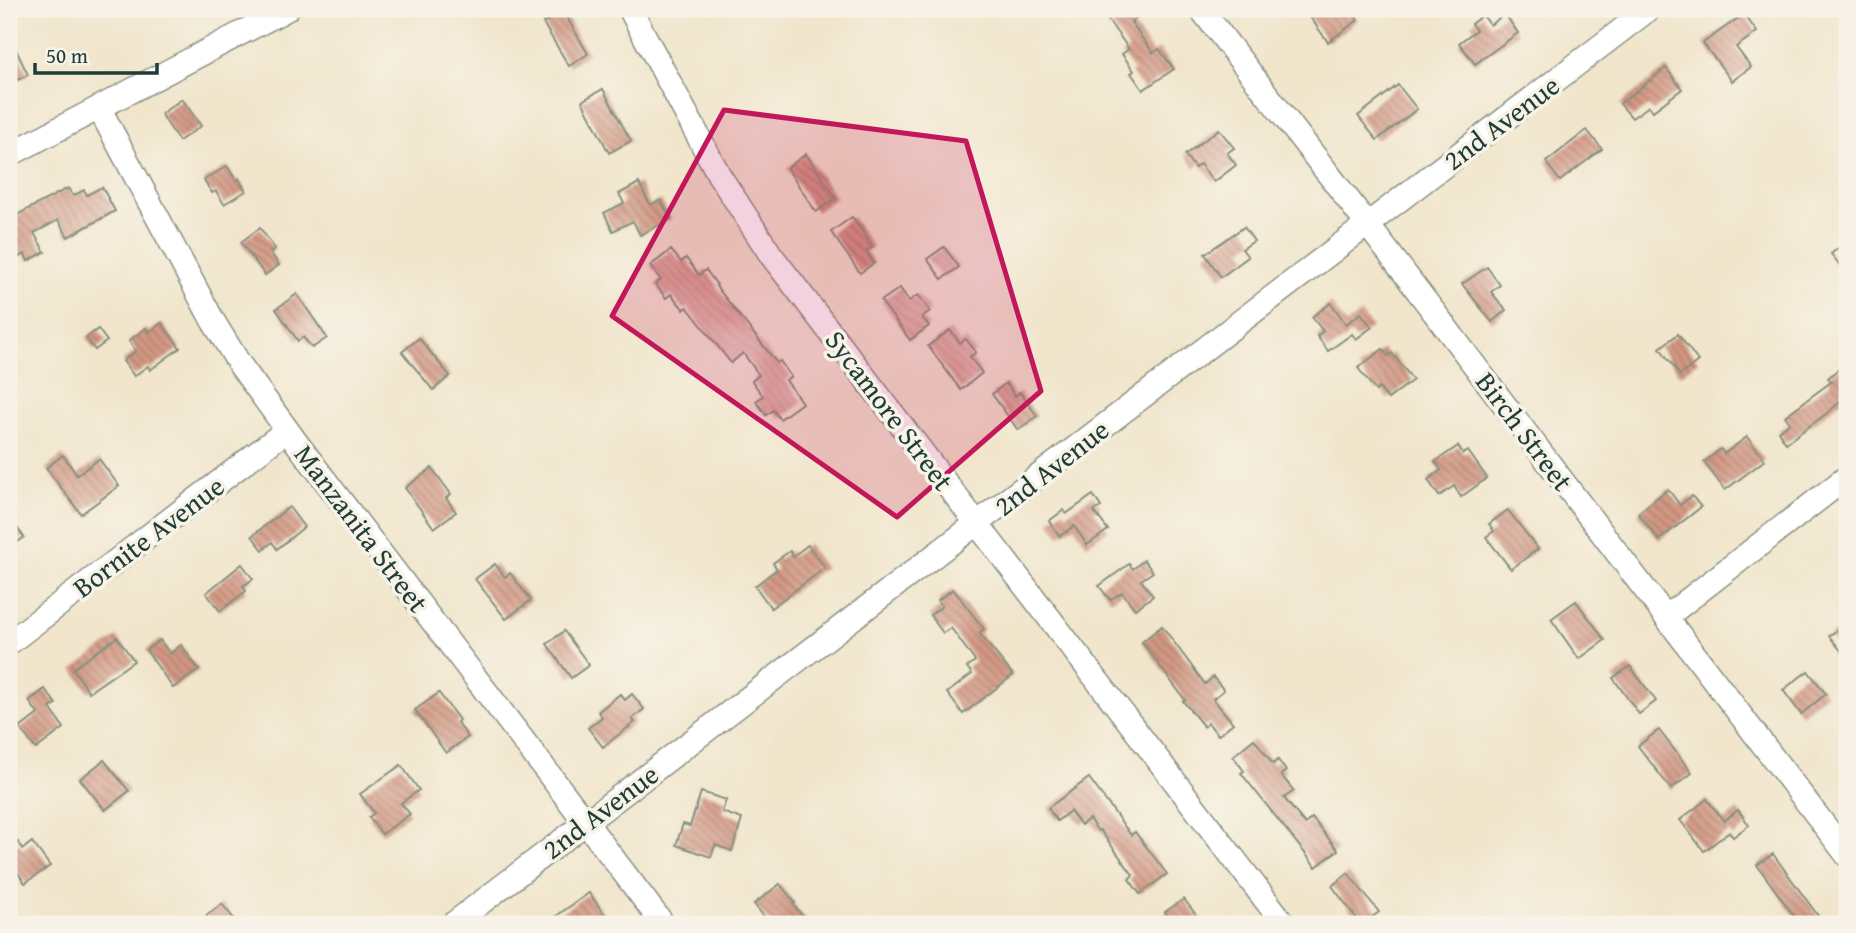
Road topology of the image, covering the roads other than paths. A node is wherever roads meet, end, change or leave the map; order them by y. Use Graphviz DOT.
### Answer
graph roads {
  1 [pos="287,9"];
  2 [pos="630,9"];
  3 [pos="1201,9"];
  4 [pos="1649,9"];
  5 [pos="99,108"];
  6 [pos="9,155"];
  7 [pos="1367,224"];
  8 [pos="287,430"];
  9 [pos="1847,477"];
  10 [pos="977,524"];
  11 [pos="1666,617"];
  12 [pos="9,643"];
  13 [pos="586,822"];
  14 [pos="1847,855"];
  15 [pos="453,924"];
  16 [pos="663,924"];
  17 [pos="1284,924"];
  1 -- 5 [label="street"];
  2 -- 10 [label="street, Sycamore Street"];
  3 -- 7 [label="street, Birch Street"];
  4 -- 7 [label="street, 2nd Avenue"];
  5 -- 6 [label="street"];
  5 -- 8 [label="street, Manzanita Street"];
  7 -- 10 [label="street, 2nd Avenue"];
  7 -- 11 [label="street, Birch Street"];
  8 -- 12 [label="street, Bornite Avenue"];
  8 -- 13 [label="street, Manzanita Street"];
  9 -- 11 [label="street"];
  10 -- 13 [label="street, 2nd Avenue"];
  10 -- 17 [label="street, Sycamore Street"];
  11 -- 14 [label="street, Birch Street"];
  13 -- 15 [label="street, 2nd Avenue"];
  13 -- 16 [label="street, Manzanita Street"];
}
